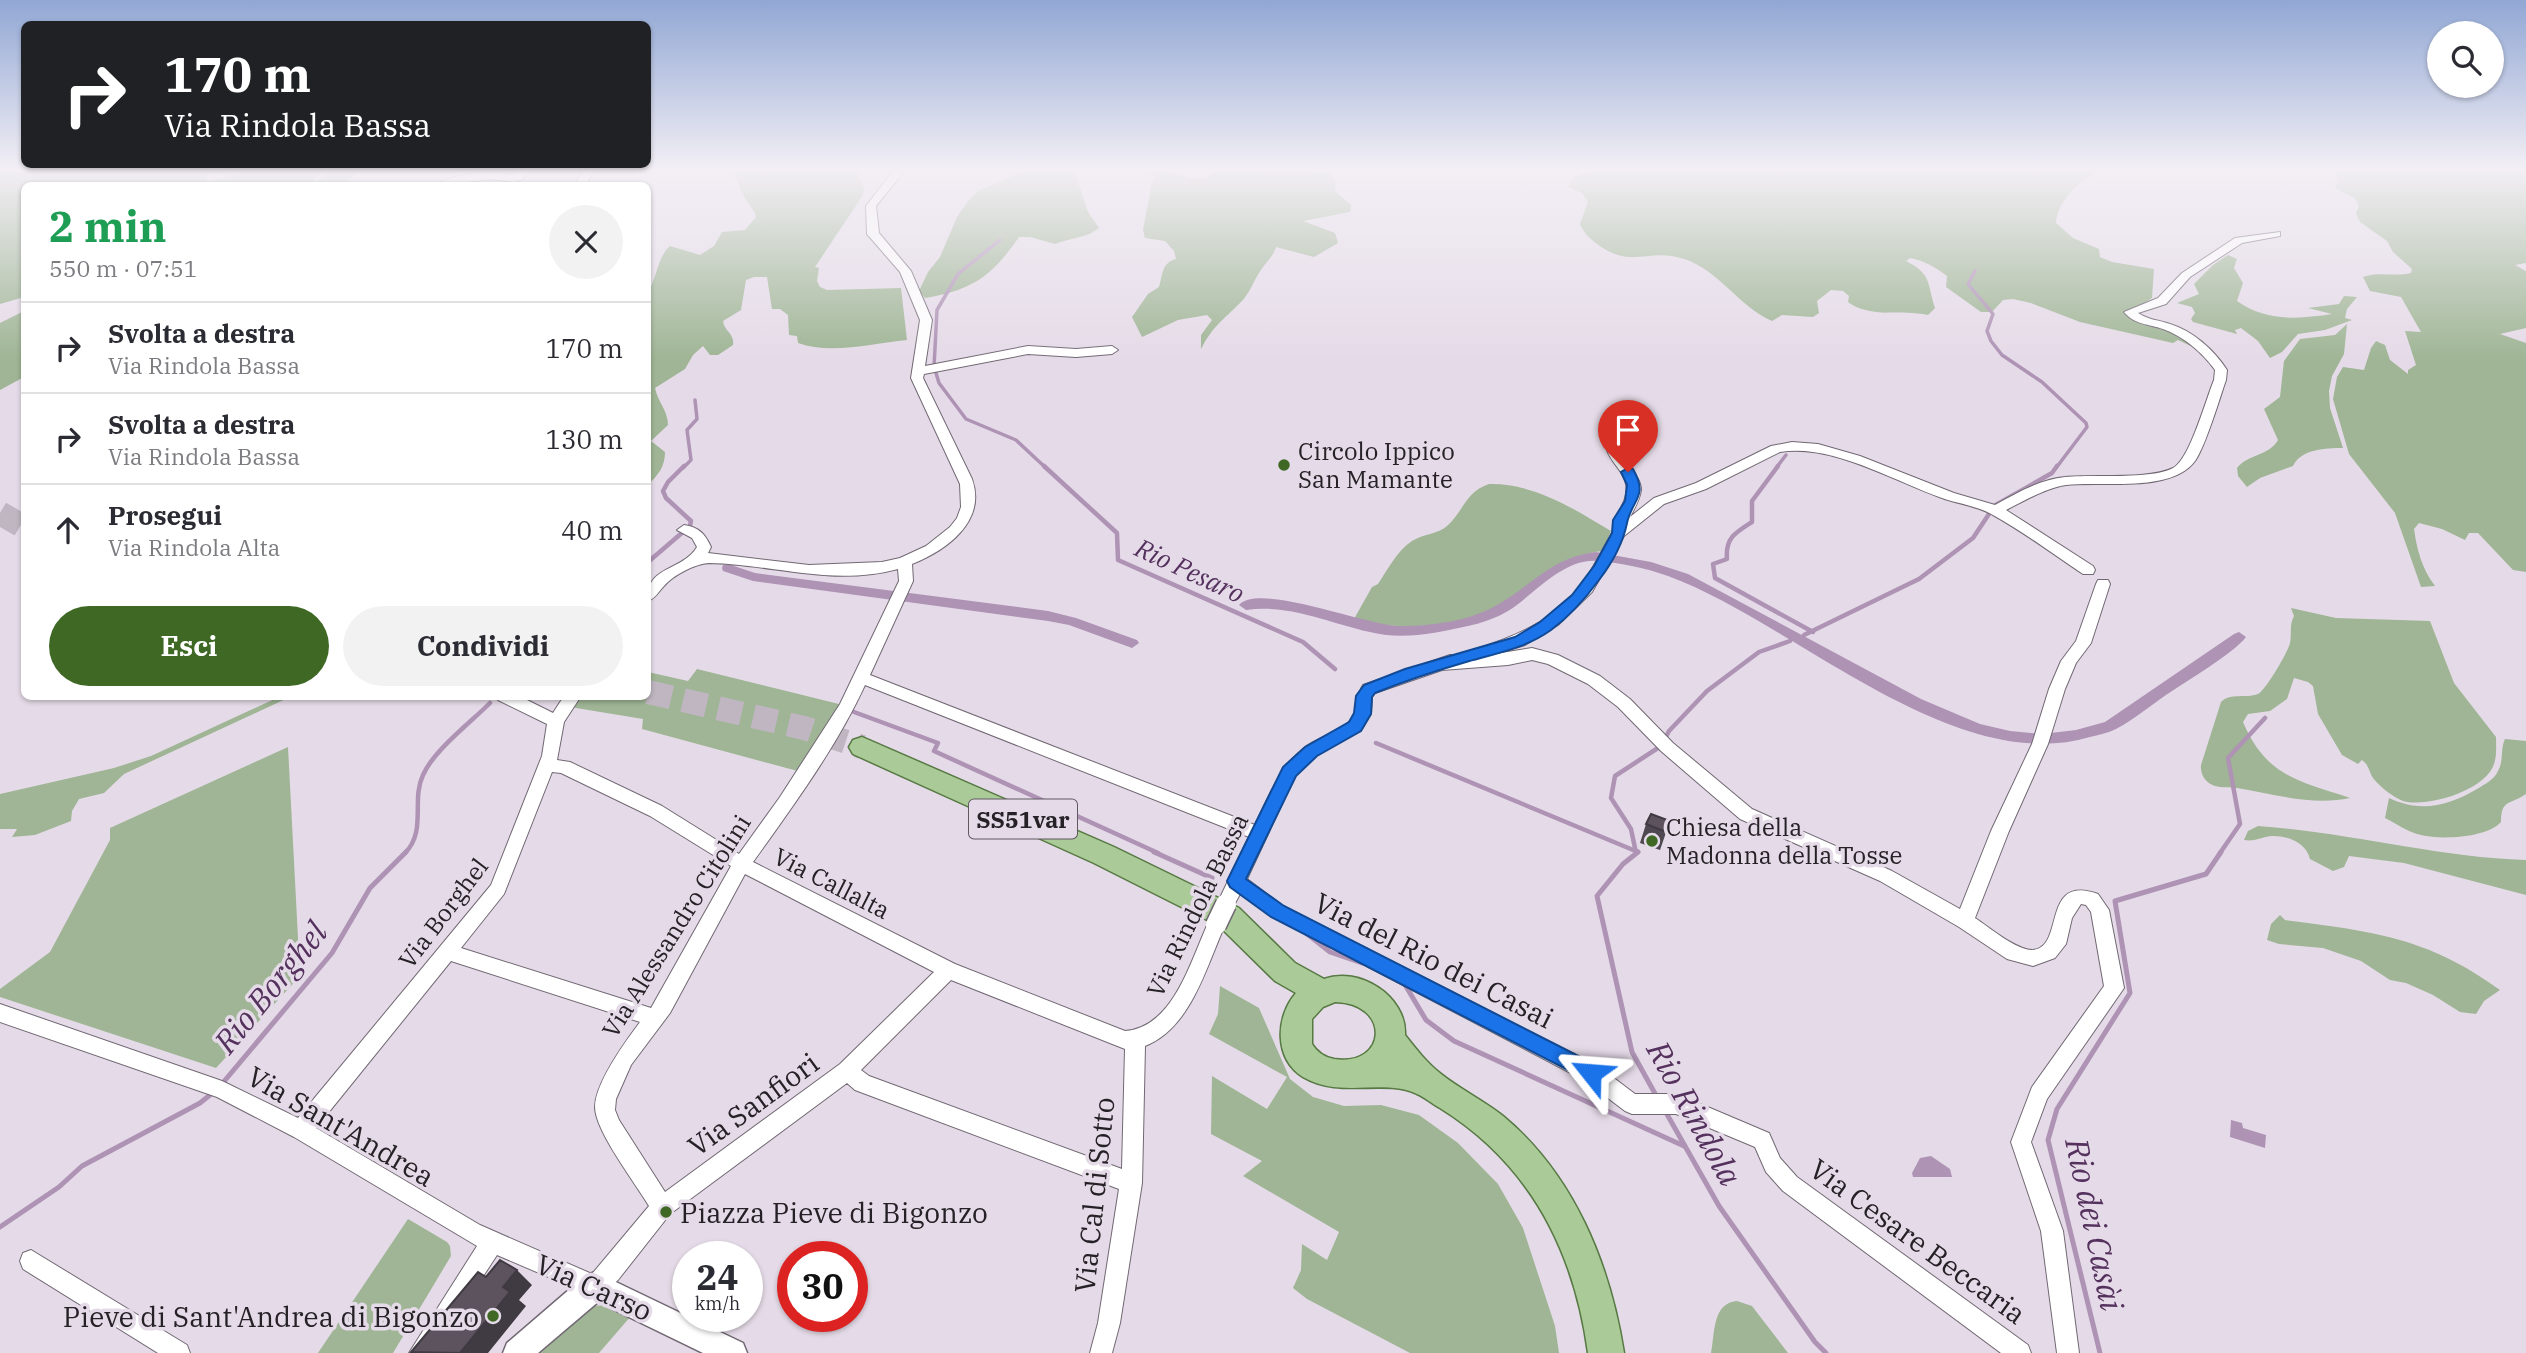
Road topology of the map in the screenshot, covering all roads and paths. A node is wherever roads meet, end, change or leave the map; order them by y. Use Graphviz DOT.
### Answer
graph roads {
  1 [pos="873,233"];
  2 [pos="2276,234"];
  3 [pos="1112,350"];
  4 [pos="916,372"];
  5 [pos="1626,433"];
  6 [pos="1996,510"];
  7 [pos="687,530"];
  8 [pos="1619,533"];
  9 [pos="696,559"];
  10 [pos="905,562"];
  11 [pos="1600,568"];
  12 [pos="2088,570"];
  13 [pos="2103,584"];
  14 [pos="651,592"];
  15 [pos="1441,664"];
  16 [pos="860,678"];
  17 [pos="512,700"];
  18 [pos="570,700"];
  19 [pos="556,721"];
  20 [pos="862,747"];
  21 [pos="546,765"];
  22 [pos="1259,834"];
  23 [pos="741,864"];
  24 [pos="1236,881"];
  25 [pos="1965,920"];
  26 [pos="448,952"];
  27 [pos="948,970"];
  28 [pos="1311,1001"];
  29 [pos="0,1013"];
  30 [pos="654,1018"];
  31 [pos="1392,1041"];
  32 [pos="1135,1042"];
  33 [pos="847,1070"];
  34 [pos="1357,1075"];
  35 [pos="1427,1082"];
  36 [pos="301,1130"];
  37 [pos="1762,1140"];
  38 [pos="1131,1183"];
  39 [pos="662,1207"];
  40 [pos="492,1242"];
  41 [pos="31,1261"];
  42 [pos="595,1286"];
  43 [pos="179,1353"];
  44 [pos="421,1353"];
  45 [pos="517,1353"];
  46 [pos="733,1353"];
  47 [pos="1101,1353"];
  48 [pos="1606,1353"];
  49 [pos="2020,1353"];
  50 [pos="2068,1353"];
  1 -- 4 [label="street"];
  2 -- 6 [label="street"];
  3 -- 4 [label="street"];
  4 -- 10 [label="street"];
  5 -- 8 [label="street"];
  6 -- 8 [label="street"];
  6 -- 12 [label="street"];
  7 -- 9 [label="street"];
  8 -- 11 [label="street"];
  9 -- 10 [label="street"];
  9 -- 14 [label="street"];
  10 -- 16 [label="street, Via Alessandro Citolini"];
  11 -- 15 [label="street"];
  13 -- 25 [label="street"];
  15 -- 22 [label="street, Via Rindola Bassa"];
  15 -- 25 [label="street"];
  16 -- 22 [label="street"];
  16 -- 23 [label="street, Via Alessandro Citolini"];
  17 -- 19 [label="street"];
  18 -- 19 [label="street, Via Borghel"];
  19 -- 21 [label="street, Via Borghel"];
  20 -- 28 [label="main road, SS51var"];
  21 -- 23 [label="street, Via Callalta"];
  21 -- 26 [label="street, Via Borghel"];
  22 -- 24 [label="street, Via Rindola Bassa"];
  23 -- 27 [label="street, Via Callalta"];
  23 -- 30 [label="street, Via Alessandro Citolini"];
  24 -- 32 [label="street, Via Rindola Bassa, bridge"];
  24 -- 37 [label="street, Via del Rio dei Casai"];
  25 -- 50 [label="street, Via Cesare Beccaria"];
  26 -- 30 [label="street"];
  26 -- 36 [label="street, Via Borghel"];
  27 -- 32 [label="street"];
  27 -- 33 [label="street, Via Sanfiori"];
  28 -- 31 [label="main road"];
  28 -- 34 [label="main road, SS51var"];
  29 -- 36 [label="street, Via Sant'Andrea"];
  30 -- 39 [label="street, Via Alessandro Citolini"];
  31 -- 34 [label="main road"];
  31 -- 35 [label="main road"];
  32 -- 38 [label="street, Via Cal di Sotto"];
  33 -- 38 [label="street"];
  33 -- 39 [label="street, Via Sanfiori"];
  34 -- 35 [label="main road"];
  35 -- 48 [label="main road"];
  36 -- 40 [label="street, Via Sant'Andrea"];
  37 -- 49 [label="street, Via Cesare Beccaria"];
  38 -- 47 [label="street, Via Cal di Sotto"];
  39 -- 42 [label="street, Via Sanfiori"];
  40 -- 42 [label="street, Via Carso"];
  40 -- 44 [label="street"];
  41 -- 43 [label="street"];
  42 -- 45 [label="street"];
  42 -- 46 [label="street, Via Carso"];
}
